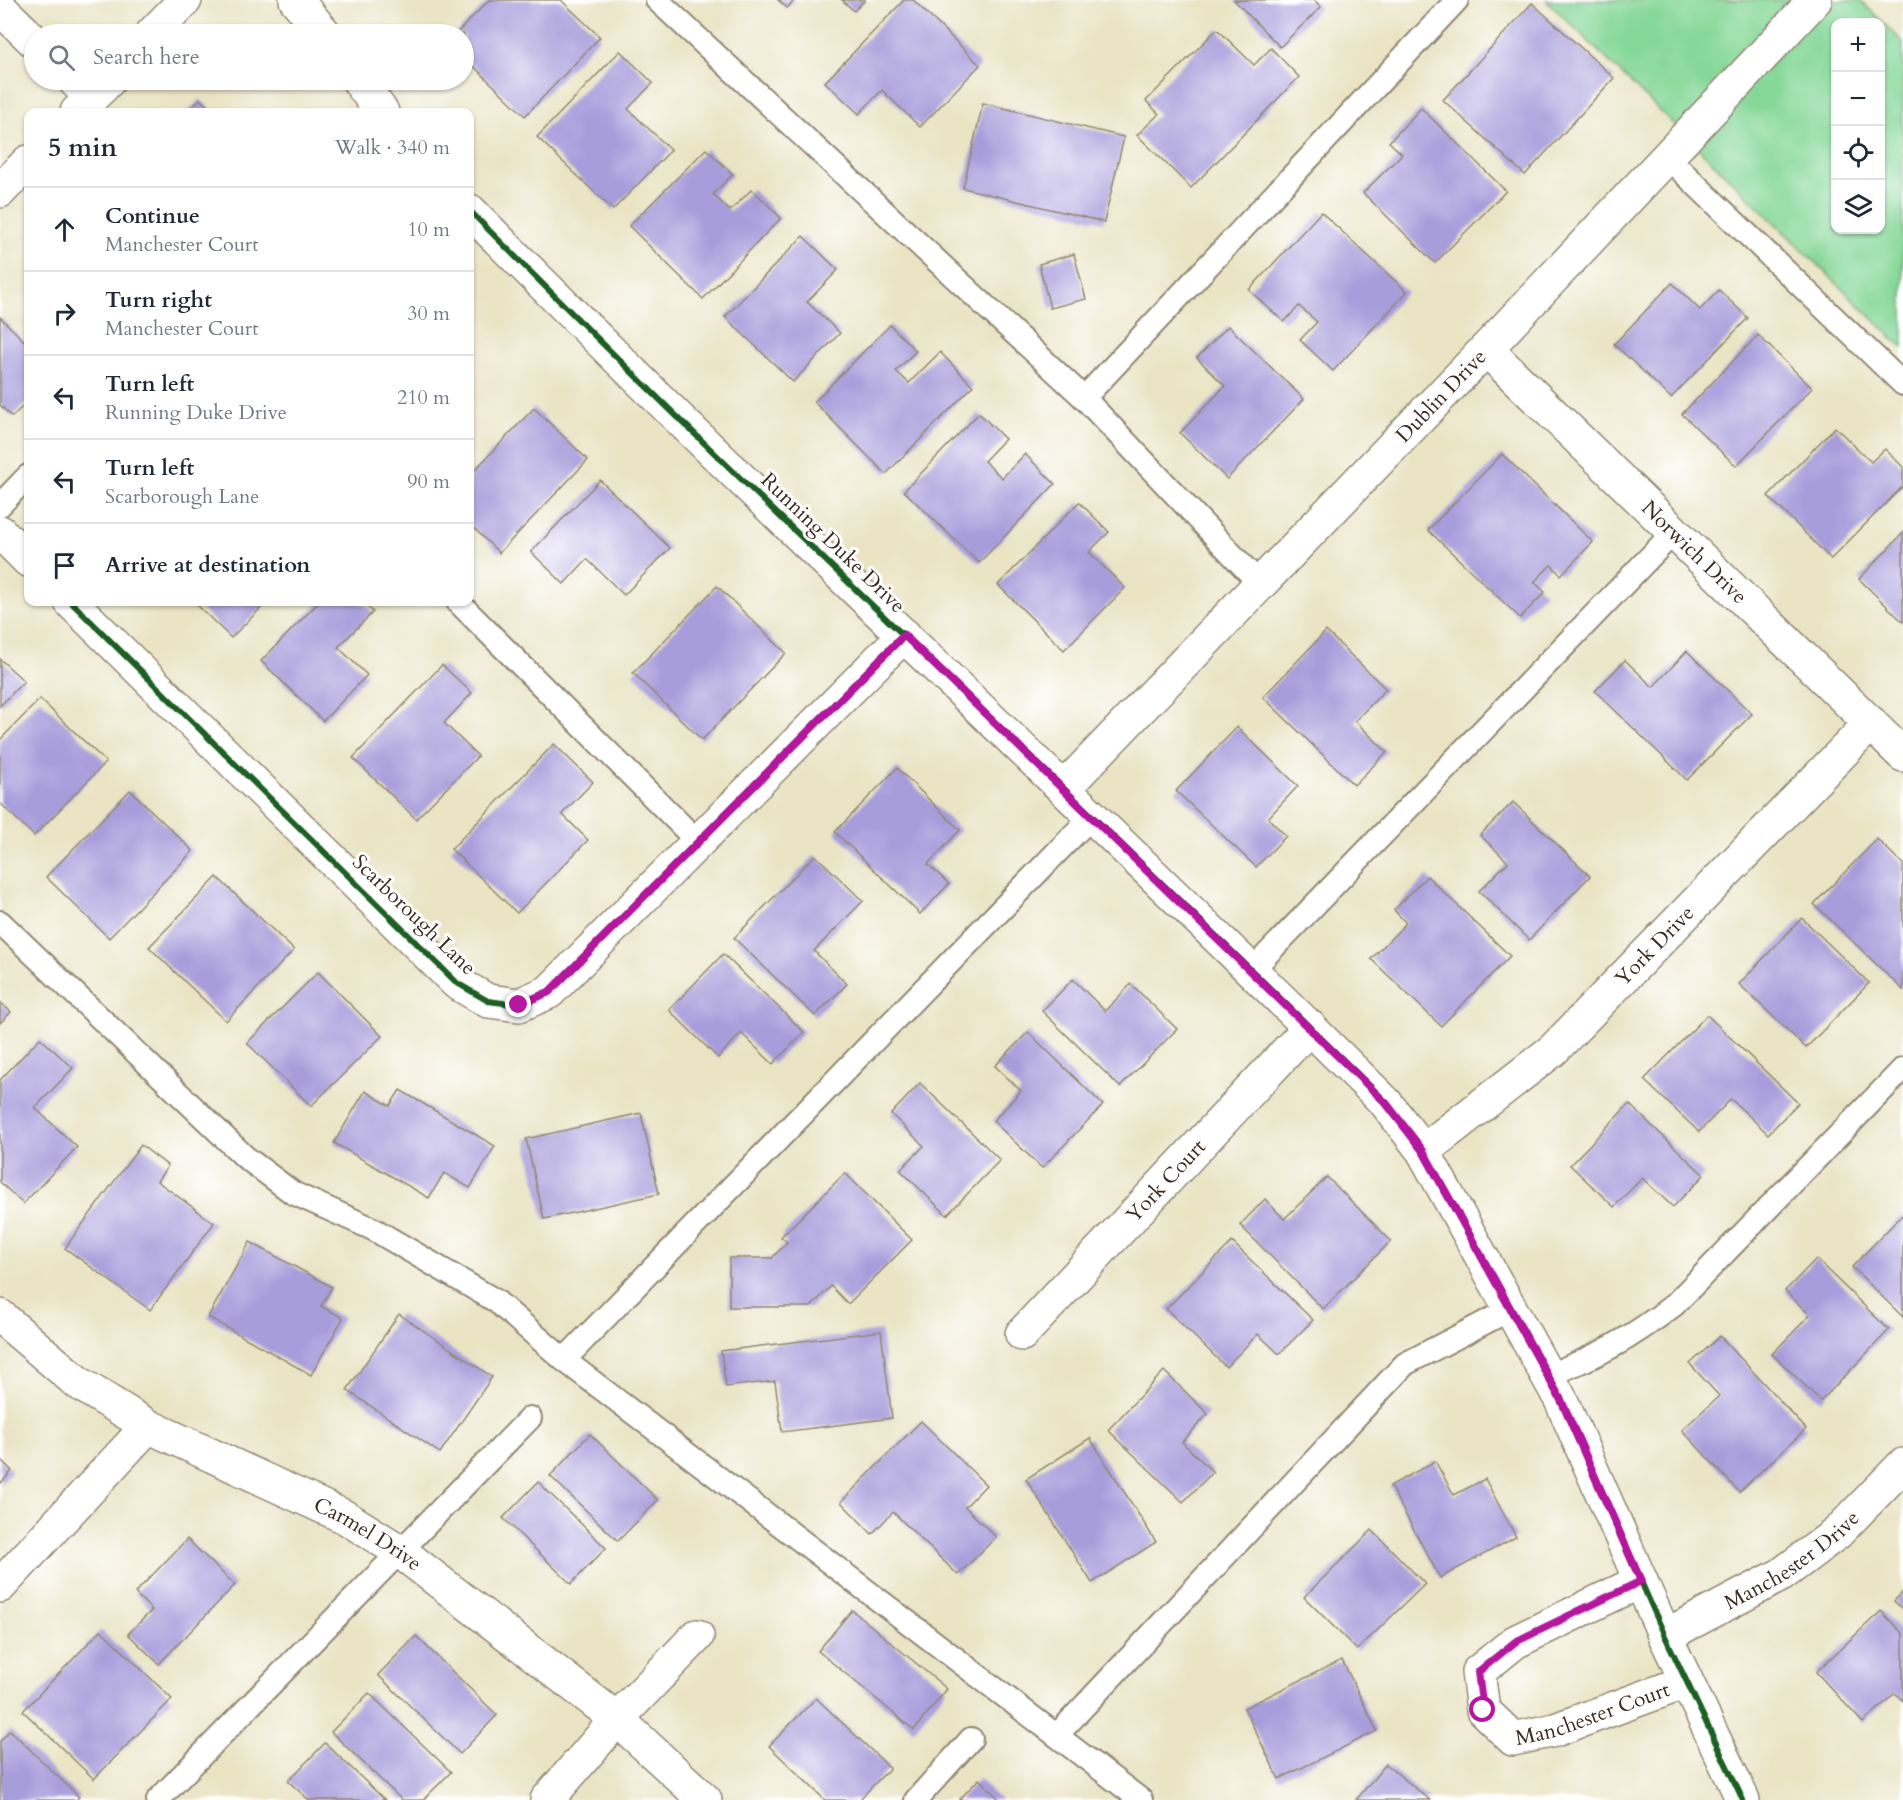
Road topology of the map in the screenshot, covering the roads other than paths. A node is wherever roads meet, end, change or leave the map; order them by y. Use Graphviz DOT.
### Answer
graph roads {
  1 [pos="185,0"];
  2 [pos="296,0"];
  3 [pos="657,0"];
  4 [pos="1457,0"];
  5 [pos="1815,0"];
  6 [pos="0,8"];
  7 [pos="162,24"];
  8 [pos="316,24"];
  9 [pos="24,31"];
  10 [pos="366,90"];
  11 [pos="379,108"];
  12 [pos="1666,156"];
  13 [pos="24,166"];
  14 [pos="0,191"];
  15 [pos="474,215"];
  16 [pos="1486,349"];
  17 [pos="1903,384"];
  18 [pos="1084,398"];
  19 [pos="24,480"];
  20 [pos="0,506"];
  21 [pos="0,532"];
  22 [pos="1674,532"];
  23 [pos="24,556"];
  24 [pos="1260,584"];
  25 [pos="75,606"];
  26 [pos="462,606"];
  27 [pos="904,635"];
  28 [pos="1871,723"];
  29 [pos="1903,754"];
  30 [pos="1064,788"];
  31 [pos="1092,816"];
  32 [pos="699,843"];
  33 [pos="0,922"];
  34 [pos="1251,971"];
  35 [pos="1310,1027"];
  36 [pos="1903,1069"];
  37 [pos="1423,1151"];
  38 [pos="1511,1309"];
  39 [pos="0,1316"];
  40 [pos="1022,1334"];
  41 [pos="564,1360"];
  42 [pos="1548,1375"];
  43 [pos="530,1419"];
  44 [pos="148,1426"];
  45 [pos="1903,1465"];
  46 [pos="400,1552"];
  47 [pos="1641,1581"];
  48 [pos="0,1586"];
  49 [pos="697,1636"];
  50 [pos="1665,1636"];
  51 [pos="1686,1682"];
  52 [pos="617,1719"];
  53 [pos="1057,1735"];
  54 [pos="971,1739"];
  55 [pos="158,1800"];
  56 [pos="547,1800"];
  57 [pos="705,1800"];
  58 [pos="916,1800"];
  59 [pos="1141,1800"];
  60 [pos="1743,1800"];
  1 -- 7 [label="street"];
  2 -- 8 [label="street"];
  3 -- 18 [label="lane"];
  4 -- 18 [label="lane"];
  5 -- 12 [label="street, Dublin Drive"];
  6 -- 9 [label="street"];
  10 -- 11 [label="street"];
  12 -- 16 [label="street, Dublin Drive"];
  12 -- 17 [label="lane"];
  13 -- 14 [label="street"];
  15 -- 27 [label="street, Running Duke Drive"];
  16 -- 22 [label="street, Norwich Drive"];
  16 -- 24 [label="street, Dublin Drive"];
  18 -- 24 [label="lane"];
  19 -- 20 [label="lane"];
  21 -- 23 [label="street"];
  22 -- 28 [label="street, Norwich Drive"];
  22 -- 34 [label="lane"];
  24 -- 30 [label="street, Dublin Drive"];
  25 -- 32 [label="street, Scarborough Lane"];
  26 -- 32 [label="lane"];
  27 -- 30 [label="street, Running Duke Drive"];
  27 -- 32 [label="street, Scarborough Lane"];
  28 -- 29 [label="street, Norwich Drive"];
  28 -- 37 [label="street, York Drive"];
  30 -- 31 [label="street, Running Duke Drive"];
  31 -- 34 [label="street, Running Duke Drive"];
  31 -- 41 [label="lane"];
  33 -- 41 [label="lane"];
  34 -- 35 [label="street, Running Duke Drive"];
  35 -- 37 [label="street, Running Duke Drive"];
  35 -- 40 [label="street, York Court"];
  36 -- 42 [label="lane"];
  37 -- 38 [label="street, Running Duke Drive"];
  38 -- 42 [label="street, Running Duke Drive"];
  38 -- 53 [label="lane"];
  39 -- 44 [label="street, Carmel Drive"];
  41 -- 53 [label="lane"];
  42 -- 47 [label="street, Running Duke Drive"];
  43 -- 46 [label="lane"];
  44 -- 46 [label="street, Carmel Drive"];
  44 -- 48 [label="street"];
  45 -- 50 [label="street, Manchester Drive"];
  46 -- 52 [label="street, Carmel Drive"];
  46 -- 55 [label="lane"];
  47 -- 50 [label="street, Running Duke Drive"];
  47 -- 51 [label="street, Manchester Court"];
  49 -- 52 [label="street"];
  50 -- 51 [label="street, Running Duke Drive"];
  51 -- 60 [label="street, Running Duke Drive"];
  52 -- 56 [label="street"];
  52 -- 57 [label="street, Carmel Drive"];
  53 -- 59 [label="lane"];
  54 -- 58 [label="lane"];
}
